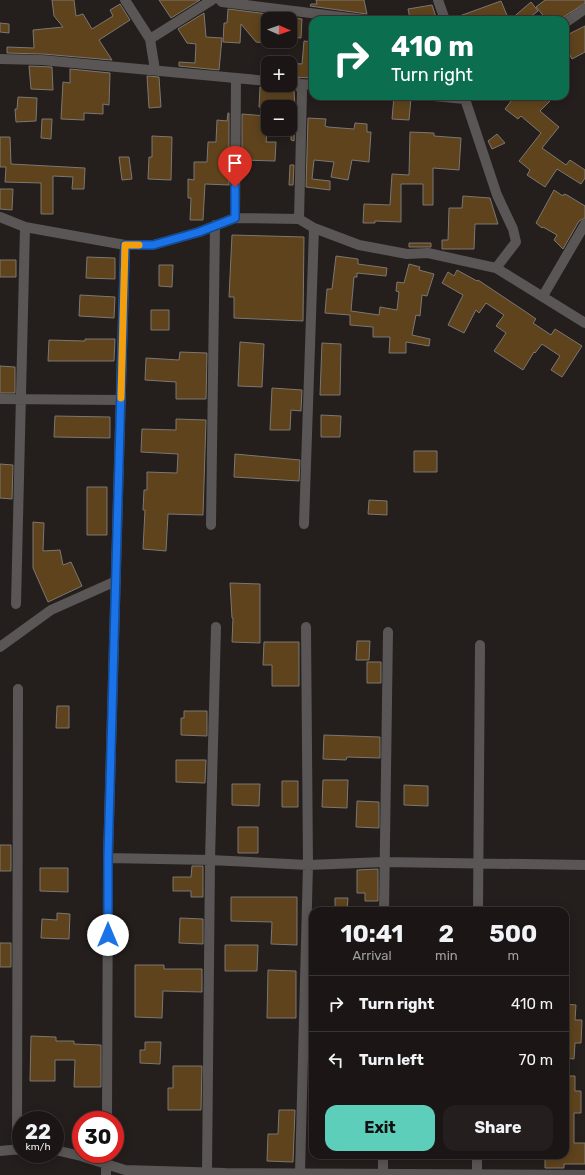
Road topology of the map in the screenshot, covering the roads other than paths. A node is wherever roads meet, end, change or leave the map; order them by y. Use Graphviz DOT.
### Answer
graph roads {
  1 [pos="125,0"];
  2 [pos="212,0"];
  3 [pos="220,0"];
  4 [pos="438,0"];
  5 [pos="585,9"];
  6 [pos="334,16"];
  7 [pos="444,16"];
  8 [pos="569,20"];
  9 [pos="150,39"];
  10 [pos="0,59"];
  11 [pos="154,70"];
  12 [pos="236,78"];
  13 [pos="261,80"];
  14 [pos="297,83"];
  15 [pos="309,85"];
  16 [pos="297,86"];
  17 [pos="466,100"];
  18 [pos="0,217"];
  19 [pos="235,218"];
  20 [pos="299,219"];
  21 [pos="585,224"];
  22 [pos="215,226"];
  23 [pos="25,227"];
  24 [pos="314,228"];
  25 [pos="125,245"];
  26 [pos="496,268"];
  27 [pos="543,296"];
  28 [pos="585,323"];
  29 [pos="0,399"];
  30 [pos="20,399"];
  31 [pos="121,400"];
  32 [pos="304,524"];
  33 [pos="211,525"];
  34 [pos="116,581"];
  35 [pos="16,604"];
  36 [pos="216,627"];
  37 [pos="306,627"];
  38 [pos="388,632"];
  39 [pos="480,645"];
  40 [pos="0,646"];
  41 [pos="18,689"];
  42 [pos="108,858"];
  43 [pos="210,860"];
  44 [pos="384,862"];
  45 [pos="479,863"];
  46 [pos="308,865"];
  47 [pos="585,865"];
  48 [pos="384,907"];
  49 [pos="478,907"];
  50 [pos="19,1111"];
  51 [pos="107,1111"];
  52 [pos="12,1150"];
  53 [pos="0,1151"];
  54 [pos="383,1159"];
  55 [pos="477,1159"];
  56 [pos="106,1163"];
  57 [pos="113,1163"];
  58 [pos="207,1172"];
  59 [pos="300,1173"];
  60 [pos="383,1173"];
  61 [pos="477,1174"];
  62 [pos="106,1175"];
  63 [pos="585,1175"];
  1 -- 9 [label="street"];
  2 -- 9 [label="street"];
  3 -- 6 [label="street"];
  4 -- 7 [label="street"];
  5 -- 8 [label="street"];
  9 -- 11 [label="street"];
  10 -- 11 [label="street"];
  11 -- 12 [label="street"];
  12 -- 13 [label="street"];
  12 -- 19 [label="street"];
  14 -- 15 [label="street"];
  16 -- 20 [label="street"];
  17 -- 26 [label="street"];
  18 -- 23 [label="street"];
  19 -- 20 [label="street"];
  19 -- 22 [label="street"];
  20 -- 24 [label="street"];
  21 -- 27 [label="street"];
  22 -- 25 [label="street"];
  22 -- 33 [label="street"];
  23 -- 25 [label="street"];
  23 -- 30 [label="street"];
  24 -- 26 [label="street"];
  24 -- 32 [label="street"];
  25 -- 31 [label="street"];
  26 -- 27 [label="street"];
  27 -- 28 [label="street"];
  29 -- 30 [label="street"];
  30 -- 31 [label="street"];
  30 -- 35 [label="street"];
  31 -- 34 [label="street"];
  34 -- 40 [label="street"];
  34 -- 42 [label="street"];
  36 -- 43 [label="street"];
  37 -- 46 [label="street"];
  38 -- 44 [label="street"];
  39 -- 45 [label="street"];
  41 -- 50 [label="street"];
  42 -- 43 [label="street"];
  42 -- 51 [label="street"];
  43 -- 46 [label="street"];
  43 -- 58 [label="street"];
  44 -- 45 [label="street"];
  44 -- 46 [label="street"];
  44 -- 48 [label="street"];
  45 -- 47 [label="street"];
  45 -- 49 [label="street"];
  46 -- 59 [label="street"];
  52 -- 53 [label="street"];
  54 -- 60 [label="street"];
  55 -- 61 [label="street"];
  56 -- 62 [label="street"];
  57 -- 58 [label="street"];
  58 -- 59 [label="street"];
  59 -- 60 [label="street"];
  60 -- 61 [label="street"];
  61 -- 63 [label="street"];
}
